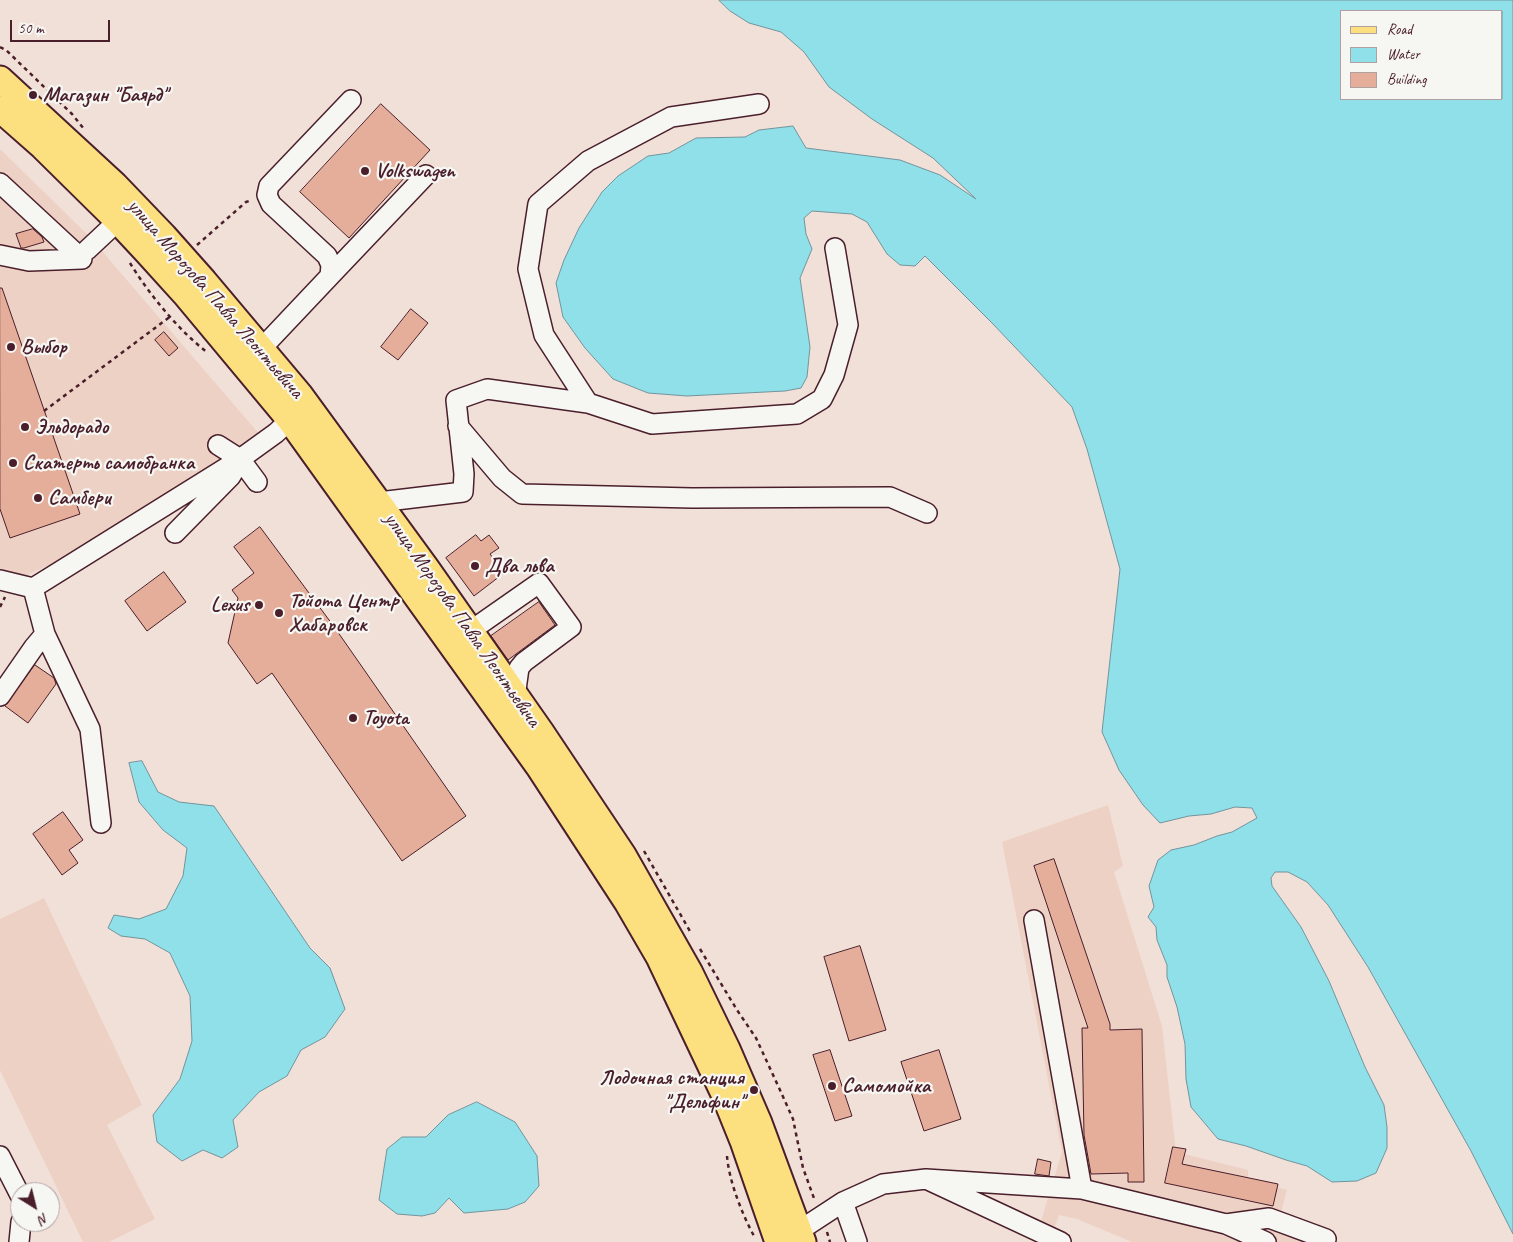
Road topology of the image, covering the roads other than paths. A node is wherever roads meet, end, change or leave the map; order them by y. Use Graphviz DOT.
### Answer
graph roads {
  1 [pos="0,79"];
  2 [pos="351,100"];
  3 [pos="759,104"];
  4 [pos="0,109"];
  5 [pos="426,175"];
  6 [pos="0,183"];
  7 [pos="118,221"];
  8 [pos="835,248"];
  9 [pos="85,254"];
  10 [pos="0,255"];
  11 [pos="330,276"];
  12 [pos="261,349"];
  13 [pos="588,403"];
  14 [pos="290,420"];
  15 [pos="458,426"];
  16 [pos="218,445"];
  17 [pos="240,460"];
  18 [pos="257,482"];
  19 [pos="379,502"];
  20 [pos="927,513"];
  21 [pos="175,533"];
  22 [pos="0,580"];
  23 [pos="33,588"];
  24 [pos="464,622"];
  25 [pos="45,634"];
  26 [pos="0,696"];
  27 [pos="515,696"];
  28 [pos="101,824"];
  29 [pos="1034,920"];
  30 [pos="0,1156"];
  31 [pos="5,1178"];
  32 [pos="926,1179"];
  33 [pos="1082,1189"];
  34 [pos="843,1202"];
  35 [pos="1226,1224"];
  36 [pos="1326,1239"];
  37 [pos="784,1240"];
  38 [pos="857,1242"];
  39 [pos="1061,1242"];
  40 [pos="1266,1242"];
  1 -- 12 [label="main road, улица Морозова Павла Леонтьевича"];
  2 -- 11 [label="street"];
  3 -- 13 [label="street"];
  4 -- 7 [label="main road, улица Морозова Павла Леонтьевича"];
  5 -- 11 [label="street"];
  6 -- 9 [label="street"];
  7 -- 9 [label="street"];
  7 -- 14 [label="main road, улица Морозова Павла Леонтьевича"];
  8 -- 13 [label="street"];
  9 -- 10 [label="street"];
  11 -- 12 [label="street"];
  12 -- 19 [label="main road, улица Морозова Павла Леонтьевича"];
  13 -- 15 [label="street"];
  14 -- 17 [label="street"];
  14 -- 37 [label="main road, улица Морозова Павла Леонтьевича"];
  15 -- 19 [label="street"];
  15 -- 20 [label="street"];
  16 -- 17 [label="street"];
  17 -- 18 [label="street"];
  17 -- 21 [label="street"];
  17 -- 23 [label="street"];
  19 -- 24 [label="main road, улица Морозова Павла Леонтьевича"];
  22 -- 23 [label="street"];
  23 -- 25 [label="street"];
  24 -- 27 [label="main road, улица Морозова Павла Леонтьевича"];
  24 -- 27 [label="street"];
  25 -- 26 [label="street"];
  25 -- 28 [label="street"];
  27 -- 37 [label="main road, улица Морозова Павла Леонтьевича"];
  29 -- 33 [label="street"];
  30 -- 31 [label="street"];
  32 -- 33 [label="street"];
  32 -- 34 [label="street"];
  32 -- 39 [label="street"];
  33 -- 35 [label="street"];
  34 -- 37 [label="street"];
  34 -- 38 [label="street"];
  35 -- 36 [label="street"];
  35 -- 40 [label="street"];
}
